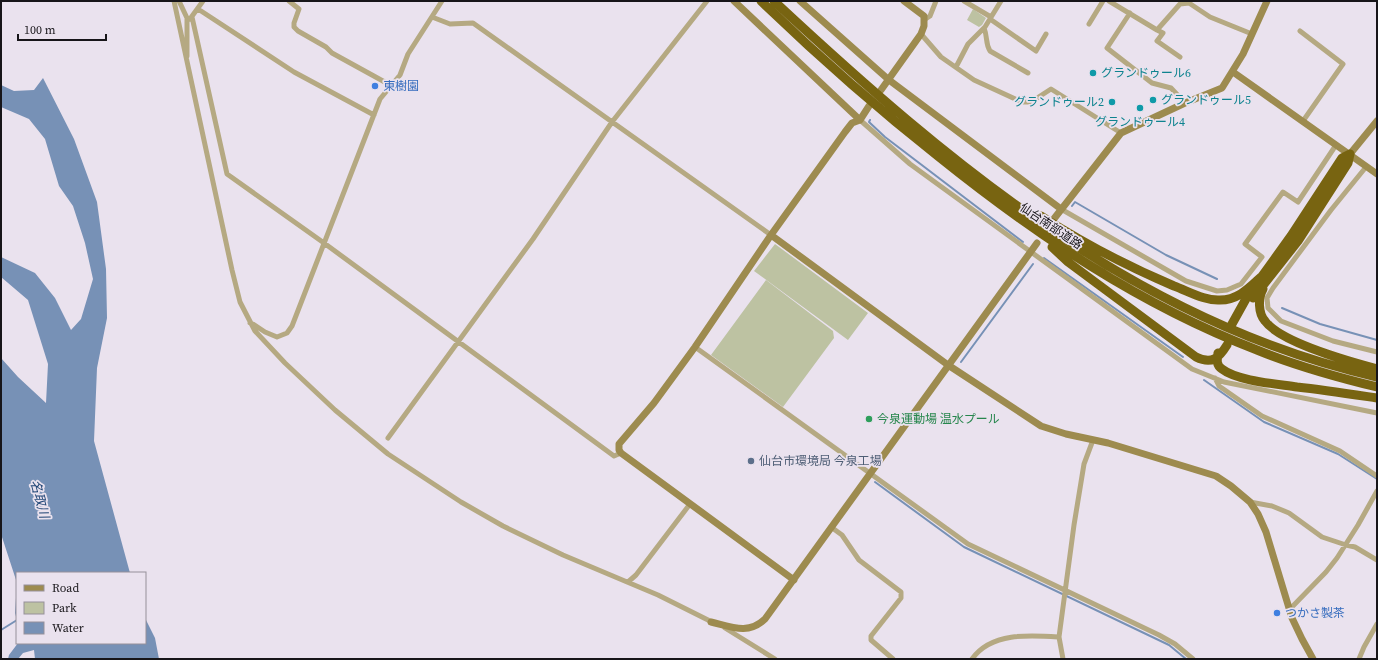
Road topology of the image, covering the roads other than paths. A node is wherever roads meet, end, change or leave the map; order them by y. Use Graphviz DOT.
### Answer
graph roads {
  1 [pos="174,1"];
  2 [pos="179,1"];
  3 [pos="203,1"];
  4 [pos="289,1"];
  5 [pos="442,1"];
  6 [pos="707,1"];
  7 [pos="734,1"];
  8 [pos="761,1"];
  9 [pos="774,1"];
  10 [pos="800,1"];
  11 [pos="904,1"];
  12 [pos="936,1"];
  13 [pos="964,1"];
  14 [pos="1002,1"];
  15 [pos="1102,1"];
  16 [pos="1109,1"];
  17 [pos="1180,1"];
  18 [pos="1267,1"];
  19 [pos="1119,3"];
  20 [pos="1177,8"];
  21 [pos="198,9"];
  22 [pos="1130,13"];
  23 [pos="432,17"];
  24 [pos="991,18"];
  25 [pos="190,19"];
  26 [pos="924,20"];
  27 [pos="1089,24"];
  28 [pos="984,28"];
  29 [pos="1157,30"];
  30 [pos="1300,31"];
  31 [pos="921,34"];
  32 [pos="1046,34"];
  33 [pos="1252,34"];
  34 [pos="1180,57"];
  35 [pos="186,60"];
  36 [pos="956,67"];
  37 [pos="1233,72"];
  38 [pos="1028,73"];
  39 [pos="889,80"];
  40 [pos="392,86"];
  41 [pos="881,90"];
  42 [pos="1185,103"];
  43 [pos="869,106"];
  44 [pos="374,115"];
  45 [pos="860,120"];
  46 [pos="1303,121"];
  47 [pos="1377,121"];
  48 [pos="612,122"];
  49 [pos="1121,133"];
  50 [pos="1336,145"];
  51 [pos="1350,154"];
  52 [pos="1366,167"];
  53 [pos="970,171"];
  54 [pos="1377,174"];
  55 [pos="1061,209"];
  56 [pos="1053,220"];
  57 [pos="1027,225"];
  58 [pos="771,235"];
  59 [pos="324,243"];
  60 [pos="1037,243"];
  61 [pos="1030,253"];
  62 [pos="1264,278"];
  63 [pos="250,323"];
  64 [pos="1235,326"];
  65 [pos="458,342"];
  66 [pos="1224,344"];
  67 [pos="695,347"];
  68 [pos="1377,352"];
  69 [pos="1217,358"];
  70 [pos="948,365"];
  71 [pos="1377,369"];
  72 [pos="1377,377"];
  73 [pos="1214,378"];
  74 [pos="1377,387"];
  75 [pos="1377,398"];
  76 [pos="1377,413"];
  77 [pos="388,438"];
  78 [pos="1092,440"];
  79 [pos="621,453"];
  80 [pos="870,473"];
  81 [pos="1377,476"];
  82 [pos="1377,491"];
  83 [pos="1250,502"];
  84 [pos="690,504"];
  85 [pos="833,529"];
  86 [pos="1346,545"];
  87 [pos="1377,560"];
  88 [pos="794,580"];
  89 [pos="628,582"];
  90 [pos="1065,594"];
  91 [pos="1290,609"];
  92 [pos="711,622"];
  93 [pos="1377,624"];
  94 [pos="1059,637"];
  95 [pos="775,659"];
  96 [pos="893,659"];
  97 [pos="972,659"];
  98 [pos="1063,659"];
  99 [pos="1193,659"];
  100 [pos="1313,659"];
  101 [pos="1359,659"];
  1 -- 35 [label="street"];
  2 -- 25 [label="street"];
  3 -- 21 [label="street"];
  4 -- 40 [label="street"];
  5 -- 23 [label="street"];
  6 -- 48 [label="street"];
  7 -- 45 [label="street"];
  8 -- 57 [label="highway, 仙台南部道路"];
  9 -- 53 [label="highway, 仙台南部道路"];
  10 -- 39 [label="street"];
  11 -- 26 [label="street"];
  12 -- 26 [label="street"];
  13 -- 24 [label="street"];
  14 -- 24 [label="street"];
  15 -- 27 [label="street"];
  16 -- 19 [label="street"];
  17 -- 20 [label="street"];
  18 -- 33 [label="street"];
  19 -- 22 [label="street"];
  20 -- 29 [label="street"];
  20 -- 33 [label="street"];
  21 -- 25 [label="street"];
  21 -- 44 [label="street"];
  22 -- 29 [label="street"];
  22 -- 42 [label="street"];
  23 -- 40 [label="street"];
  23 -- 48 [label="street"];
  24 -- 28 [label="street"];
  24 -- 32 [label="street"];
  25 -- 35 [label="street"];
  25 -- 59 [label="street"];
  26 -- 31 [label="street"];
  28 -- 36 [label="street"];
  28 -- 38 [label="street"];
  29 -- 34 [label="street"];
  30 -- 46 [label="street"];
  31 -- 36 [label="street"];
  31 -- 39 [label="street"];
  33 -- 37 [label="street"];
  35 -- 63 [label="street"];
  36 -- 49 [label="street"];
  37 -- 42 [label="street"];
  37 -- 46 [label="street"];
  39 -- 41 [label="street"];
  39 -- 55 [label="street"];
  40 -- 44 [label="street"];
  42 -- 49 [label="street"];
  43 -- 45 [label="street"];
  44 -- 59 [label="street"];
  45 -- 58 [label="street"];
  45 -- 61 [label="street"];
  46 -- 50 [label="street"];
  47 -- 51 [label="street"];
  48 -- 58 [label="street"];
  48 -- 65 [label="street"];
  49 -- 55 [label="street"];
  50 -- 51 [label="street"];
  50 -- 55 [label="street"];
  51 -- 52 [label="street"];
  51 -- 62 [label="highway"];
  52 -- 54 [label="street"];
  52 -- 68 [label="street"];
  53 -- 62 [label="highway"];
  53 -- 72 [label="highway, 仙台南部道路"];
  55 -- 56 [label="street"];
  57 -- 69 [label="highway"];
  57 -- 74 [label="highway, 仙台南部道路"];
  58 -- 67 [label="street"];
  58 -- 70 [label="street"];
  59 -- 63 [label="street"];
  59 -- 65 [label="street"];
  60 -- 61 [label="street"];
  61 -- 70 [label="street"];
  61 -- 73 [label="street"];
  62 -- 64 [label="highway"];
  62 -- 71 [label="highway"];
  63 -- 89 [label="street"];
  65 -- 77 [label="street"];
  65 -- 79 [label="street"];
  66 -- 69 [label="highway"];
  67 -- 79 [label="street"];
  67 -- 80 [label="street"];
  69 -- 75 [label="highway"];
  70 -- 78 [label="street"];
  70 -- 80 [label="street"];
  73 -- 76 [label="street"];
  73 -- 81 [label="street"];
  78 -- 83 [label="street"];
  78 -- 90 [label="street"];
  79 -- 84 [label="street"];
  80 -- 85 [label="street"];
  80 -- 90 [label="street"];
  82 -- 86 [label="street"];
  83 -- 86 [label="street"];
  83 -- 91 [label="street"];
  84 -- 88 [label="street"];
  84 -- 89 [label="street"];
  85 -- 88 [label="street"];
  85 -- 96 [label="street"];
  86 -- 87 [label="street"];
  86 -- 91 [label="street"];
  88 -- 92 [label="street"];
  89 -- 92 [label="street"];
  90 -- 94 [label="street"];
  90 -- 99 [label="street"];
  91 -- 100 [label="street"];
  92 -- 95 [label="street"];
  93 -- 101 [label="street"];
  94 -- 97 [label="street"];
  94 -- 98 [label="street"];
}
